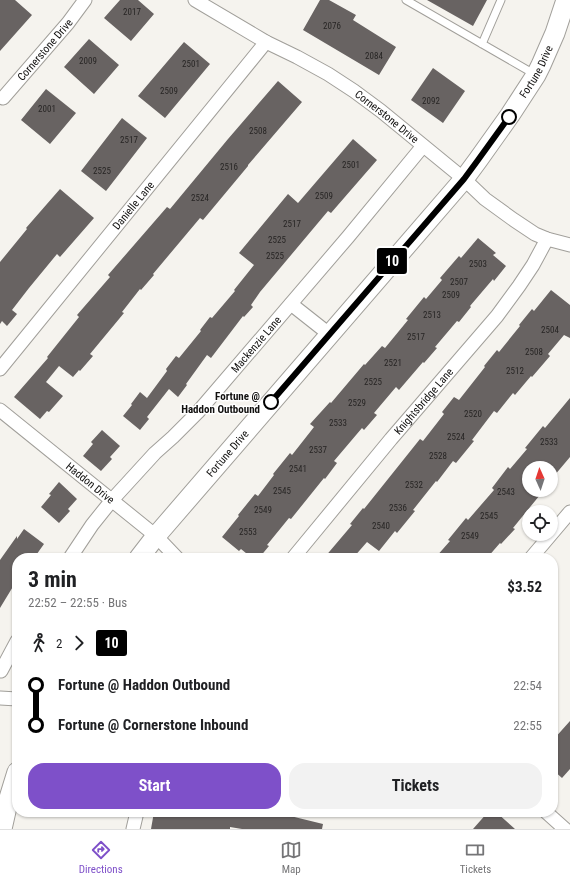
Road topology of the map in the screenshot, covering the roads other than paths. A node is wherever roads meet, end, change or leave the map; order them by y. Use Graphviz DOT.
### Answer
graph roads {
  1 [pos="85,0"];
  2 [pos="195,0"];
  3 [pos="406,0"];
  4 [pos="501,0"];
  5 [pos="566,0"];
  6 [pos="266,42"];
  7 [pos="482,44"];
  8 [pos="536,75"];
  9 [pos="3,98"];
  10 [pos="423,146"];
  11 [pos="464,179"];
  12 [pos="547,239"];
  13 [pos="570,245"];
  14 [pos="291,304"];
  15 [pos="329,334"];
  16 [pos="0,369"];
  17 [pos="0,410"];
  18 [pos="112,500"];
  19 [pos="570,512"];
  20 [pos="156,536"];
  21 [pos="73,553"];
  22 [pos="143,553"];
  23 [pos="173,553"];
  24 [pos="297,553"];
  25 [pos="535,553"];
  26 [pos="12,650"];
  27 [pos="1,671"];
  28 [pos="0,698"];
  29 [pos="12,699"];
  30 [pos="12,788"];
  31 [pos="136,817"];
  32 [pos="553,817"];
  33 [pos="568,828"];
  34 [pos="2,829"];
  35 [pos="133,829"];
  1 -- 9 [label="street, Cornerstone Drive"];
  2 -- 6 [label="street, Cornerstone Drive"];
  3 -- 7 [label="lane"];
  4 -- 7 [label="lane"];
  5 -- 8 [label="street, Fortune Drive"];
  6 -- 10 [label="street, Cornerstone Drive"];
  6 -- 16 [label="street, Danielle Lane"];
  7 -- 8 [label="lane"];
  8 -- 11 [label="street, Fortune Drive"];
  10 -- 11 [label="street, Cornerstone Drive"];
  10 -- 14 [label="street, Mackenzie Lane"];
  11 -- 12 [label="street, Cornerstone Drive"];
  11 -- 15 [label="street, Fortune Drive"];
  12 -- 13 [label="street, Cornerstone Drive"];
  12 -- 24 [label="street, Knightsbridge Lane"];
  14 -- 15 [label="street"];
  14 -- 18 [label="street, Mackenzie Lane"];
  15 -- 20 [label="street, Fortune Drive"];
  17 -- 18 [label="street, Haddon Drive"];
  18 -- 20 [label="street, Haddon Drive"];
  18 -- 21 [label="street, Mackenzie Lane"];
  19 -- 25 [label="street"];
  20 -- 22 [label="street, Fortune Drive"];
  20 -- 23 [label="street, Haddon Drive"];
  26 -- 27 [label="street"];
  28 -- 29 [label="street"];
  30 -- 34 [label="street"];
  31 -- 35 [label="street"];
  32 -- 33 [label="street"];
}
